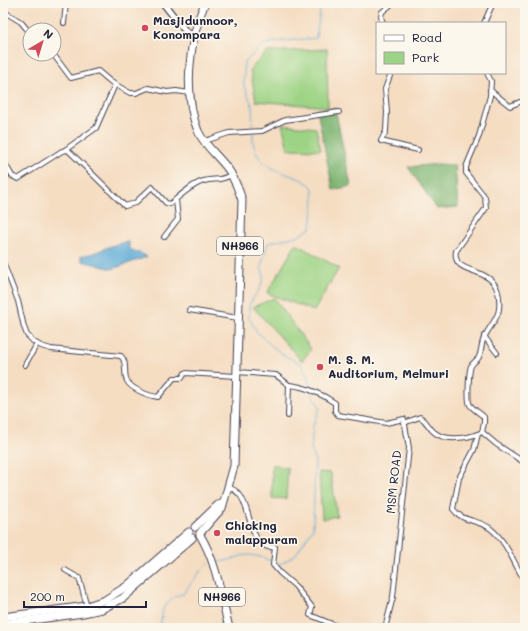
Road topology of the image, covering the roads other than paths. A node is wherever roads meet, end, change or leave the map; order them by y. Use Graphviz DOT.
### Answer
graph roads {
  1 [pos="66,3"];
  2 [pos="163,3"];
  3 [pos="205,3"];
  4 [pos="394,3"];
  5 [pos="493,3"];
  6 [pos="3,11"];
  7 [pos="383,22"];
  8 [pos="484,22"];
  9 [pos="22,23"];
  10 [pos="64,23"];
  11 [pos="191,36"];
  12 [pos="59,62"];
  13 [pos="391,74"];
  14 [pos="488,74"];
  15 [pos="115,85"];
  16 [pos="490,90"];
  17 [pos="190,92"];
  18 [pos="525,100"];
  19 [pos="339,112"];
  20 [pos="205,141"];
  21 [pos="66,150"];
  22 [pos="418,150"];
  23 [pos="3,160"];
  24 [pos="231,175"];
  25 [pos="176,200"];
  26 [pos="164,237"];
  27 [pos="3,262"];
  28 [pos="189,310"];
  29 [pos="238,318"];
  30 [pos="484,336"];
  31 [pos="38,344"];
  32 [pos="497,353"];
  33 [pos="25,365"];
  34 [pos="236,374"];
  35 [pos="289,385"];
  36 [pos="288,416"];
  37 [pos="404,423"];
  38 [pos="480,433"];
  39 [pos="525,464"];
  40 [pos="229,487"];
  41 [pos="222,504"];
  42 [pos="195,535"];
  43 [pos="65,570"];
  44 [pos="525,581"];
  45 [pos="87,606"];
  46 [pos="3,617"];
  47 [pos="3,624"];
  48 [pos="229,628"];
  49 [pos="342,628"];
  50 [pos="385,628"];
  1 -- 10 [label="street"];
  2 -- 11 [label="main road"];
  3 -- 11 [label="highway, NH966"];
  4 -- 7 [label="street"];
  5 -- 8 [label="street"];
  6 -- 9 [label="street"];
  11 -- 17 [label="highway, NH966"];
  12 -- 15 [label="street"];
  13 -- 22 [label="street"];
  14 -- 16 [label="street"];
  15 -- 17 [label="street"];
  15 -- 21 [label="street"];
  16 -- 18 [label="street"];
  16 -- 30 [label="street"];
  17 -- 20 [label="highway, NH966"];
  19 -- 20 [label="street"];
  20 -- 24 [label="highway, NH966"];
  21 -- 23 [label="street"];
  21 -- 25 [label="street"];
  24 -- 25 [label="street"];
  24 -- 29 [label="highway, NH966"];
  25 -- 26 [label="street"];
  27 -- 31 [label="street"];
  28 -- 29 [label="street"];
  29 -- 34 [label="highway, NH966"];
  30 -- 32 [label="street"];
  30 -- 38 [label="street"];
  31 -- 33 [label="street"];
  31 -- 34 [label="street"];
  34 -- 35 [label="street"];
  34 -- 40 [label="highway, NH966"];
  35 -- 36 [label="street"];
  35 -- 37 [label="street"];
  37 -- 38 [label="street"];
  37 -- 50 [label="street, MSM ROAD"];
  38 -- 39 [label="street"];
  38 -- 44 [label="street"];
  40 -- 41 [label="highway, NH966"];
  40 -- 49 [label="street"];
  41 -- 42 [label="highway, NH966"];
  41 -- 42 [label="highway, NH966"];
  42 -- 45 [label="highway"];
  42 -- 47 [label="highway"];
  42 -- 48 [label="highway, NH966"];
  43 -- 45 [label="street"];
  45 -- 46 [label="highway"];
}
